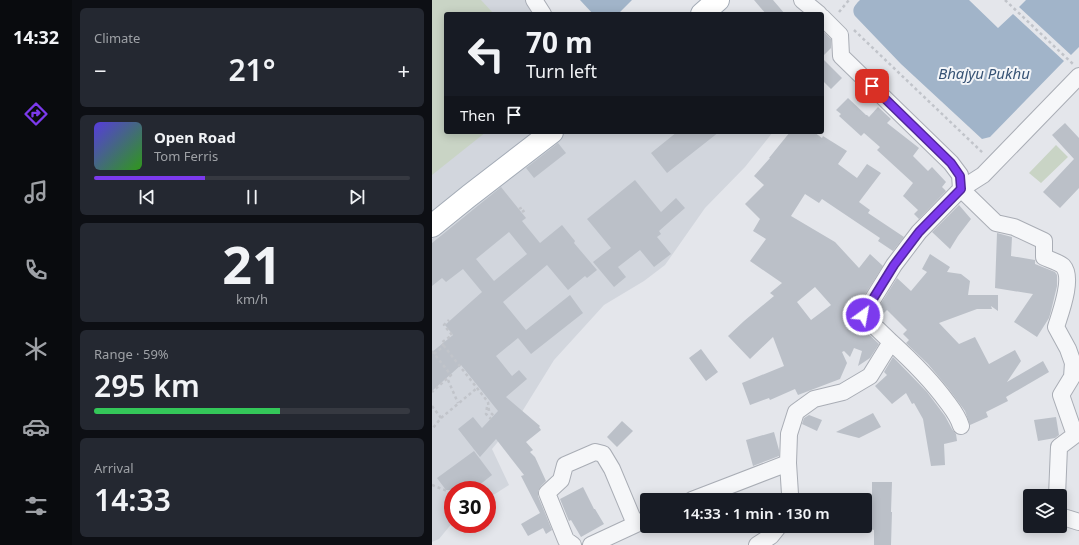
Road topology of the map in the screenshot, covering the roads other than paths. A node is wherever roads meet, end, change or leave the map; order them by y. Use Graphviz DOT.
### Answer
graph roads {
  1 [pos="534,0"];
  2 [pos="718,0"];
  3 [pos="542,12"];
  4 [pos="704,12"];
  5 [pos="824,17"];
  6 [pos="1076,70"];
  7 [pos="549,134"];
  8 [pos="961,189"];
  9 [pos="432,226"];
  10 [pos="891,342"];
  11 [pos="960,426"];
  12 [pos="1077,436"];
  13 [pos="788,463"];
  14 [pos="1058,489"];
  15 [pos="710,493"];
  16 [pos="790,493"];
  17 [pos="1067,518"];
  18 [pos="640,519"];
  19 [pos="640,521"];
  20 [pos="1079,522"];
  21 [pos="773,533"];
  22 [pos="573,545"];
  23 [pos="591,545"];
  24 [pos="757,545"];
  1 -- 3 [label="street"];
  2 -- 4 [label="main road"];
  5 -- 8 [label="street"];
  6 -- 8 [label="street"];
  7 -- 9 [label="main road"];
  8 -- 10 [label="street"];
  8 -- 12 [label="street"];
  10 -- 11 [label="street"];
  10 -- 13 [label="street"];
  12 -- 14 [label="street"];
  13 -- 15 [label="street"];
  13 -- 16 [label="street"];
  17 -- 20 [label="street"];
  18 -- 22 [label="street"];
  19 -- 23 [label="street"];
  21 -- 24 [label="street"];
}
